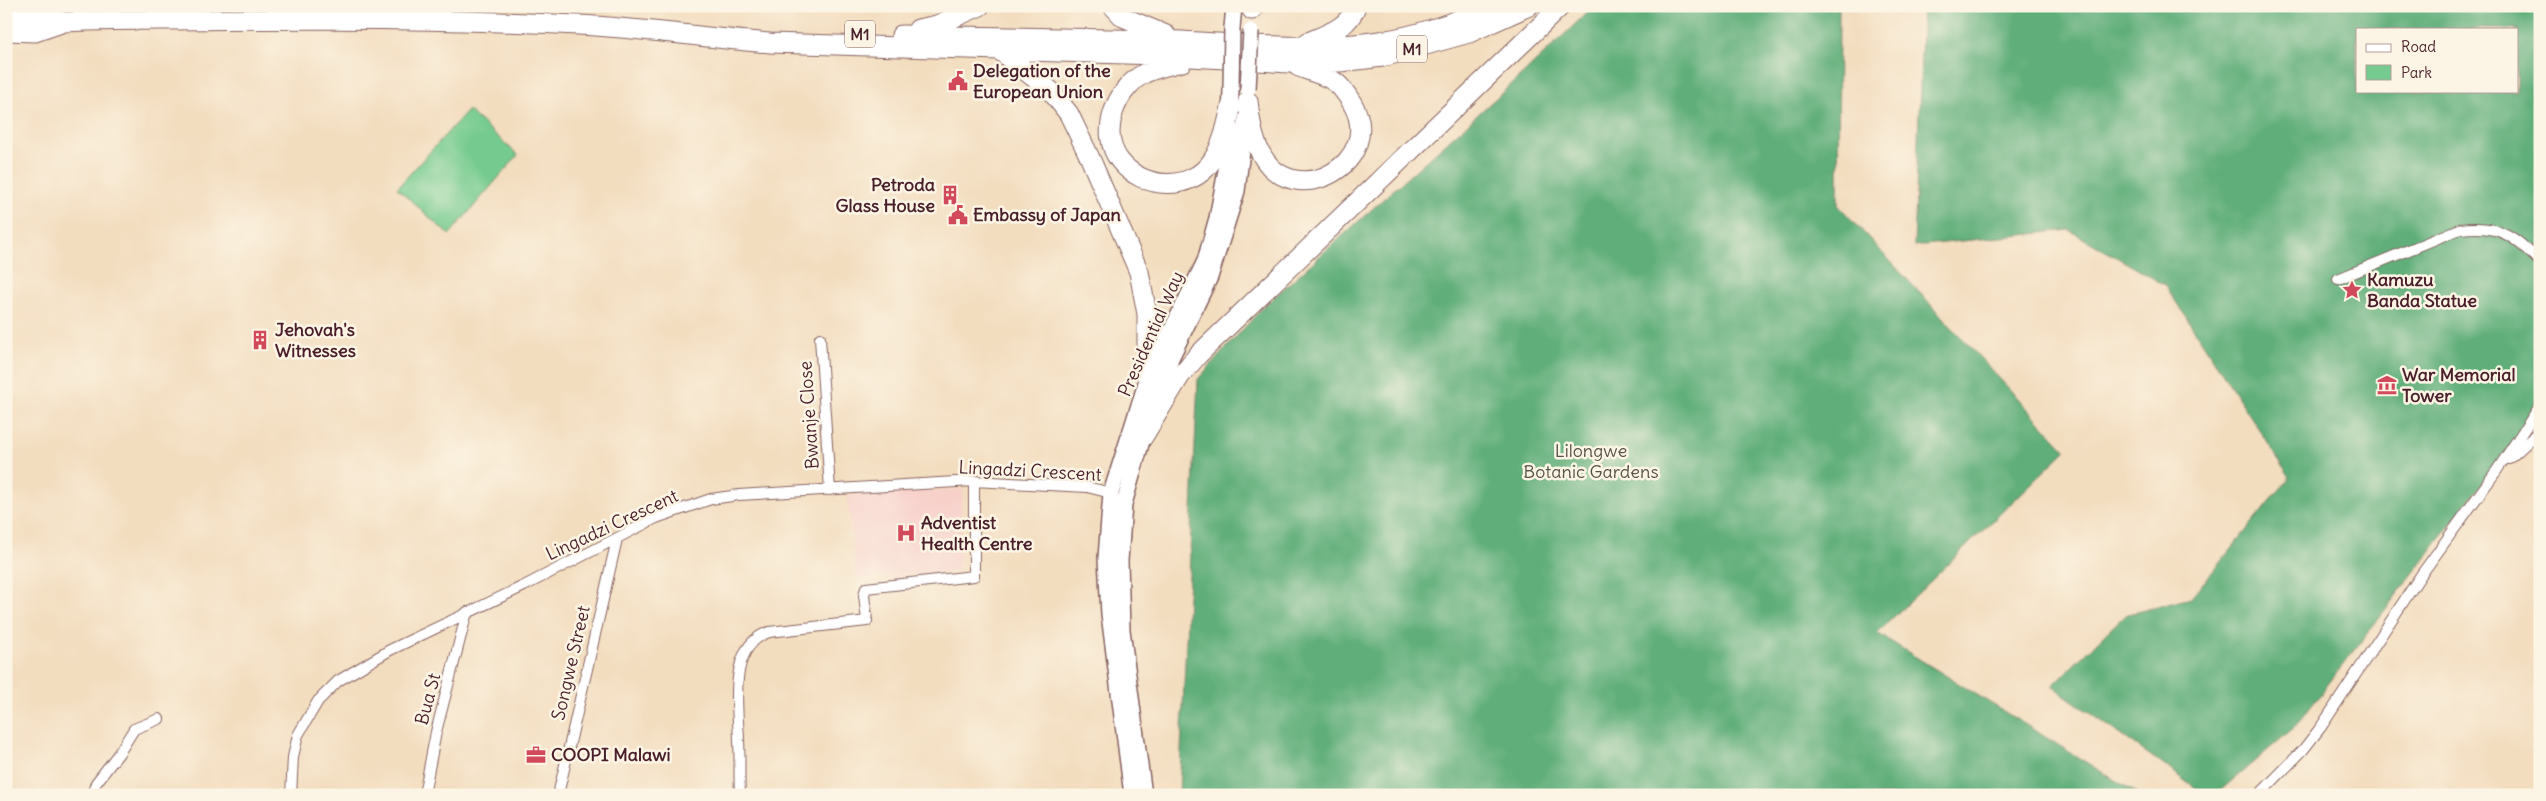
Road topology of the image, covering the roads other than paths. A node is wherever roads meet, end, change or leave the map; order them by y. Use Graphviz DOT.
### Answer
graph roads {
  1 [pos="980,6"];
  2 [pos="1112,6"];
  3 [pos="1356,6"];
  4 [pos="1491,6"];
  5 [pos="1529,6"];
  6 [pos="1561,6"];
  7 [pos="1247,7"];
  8 [pos="6,13"];
  9 [pos="64,22"];
  10 [pos="651,30"];
  11 [pos="6,31"];
  12 [pos="890,35"];
  13 [pos="1061,44"];
  14 [pos="999,50"];
  15 [pos="1194,50"];
  16 [pos="1292,55"];
  17 [pos="1239,96"];
  18 [pos="2540,262"];
  19 [pos="2338,279"];
  20 [pos="820,338"];
  21 [pos="1147,380"];
  22 [pos="2540,406"];
  23 [pos="2540,431"];
  24 [pos="1143,437"];
  25 [pos="2497,470"];
  26 [pos="974,481"];
  27 [pos="830,490"];
  28 [pos="1111,493"];
  29 [pos="617,539"];
  30 [pos="467,612"];
  31 [pos="159,719"];
  32 [pos="92,795"];
  33 [pos="292,795"];
  34 [pos="424,795"];
  35 [pos="558,795"];
  36 [pos="740,795"];
  37 [pos="1132,795"];
  38 [pos="1144,795"];
  39 [pos="2259,795"];
  1 -- 12 [label="highway"];
  2 -- 15 [label="highway"];
  3 -- 16 [label="highway"];
  4 -- 16 [label="highway, M1"];
  5 -- 16 [label="highway, M1"];
  6 -- 24 [label="highway"];
  7 -- 17 [label="main road, Presidential Way, bridge"];
  7 -- 17 [label="main road, Presidential Way, bridge"];
  8 -- 9 [label="highway, M1"];
  9 -- 10 [label="highway, M1"];
  9 -- 11 [label="highway, M1"];
  10 -- 12 [label="highway, M1"];
  10 -- 14 [label="highway, M1"];
  12 -- 13 [label="highway, M1"];
  13 -- 14 [label="highway, M1"];
  13 -- 15 [label="highway, M1"];
  14 -- 21 [label="highway"];
  15 -- 16 [label="highway, M1"];
  15 -- 17 [label="highway"];
  16 -- 17 [label="highway"];
  17 -- 21 [label="main road, Presidential Way"];
  17 -- 24 [label="main road, Presidential Way"];
  18 -- 19 [label="street"];
  20 -- 27 [label="street, Bwanje Close"];
  21 -- 28 [label="main road, Presidential Way"];
  22 -- 25 [label="street"];
  23 -- 25 [label="street"];
  24 -- 38 [label="main road, Presidential Way"];
  25 -- 39 [label="street"];
  26 -- 27 [label="street, Lingadzi Crescent"];
  26 -- 28 [label="street, Lingadzi Crescent"];
  26 -- 36 [label="street"];
  27 -- 29 [label="street, Lingadzi Crescent"];
  28 -- 37 [label="main road, Presidential Way"];
  29 -- 30 [label="street, Lingadzi Crescent"];
  29 -- 35 [label="street, Songwe Street"];
  30 -- 33 [label="street, Lingadzi Crescent"];
  30 -- 34 [label="street, Bua St"];
  31 -- 32 [label="street"];
}
